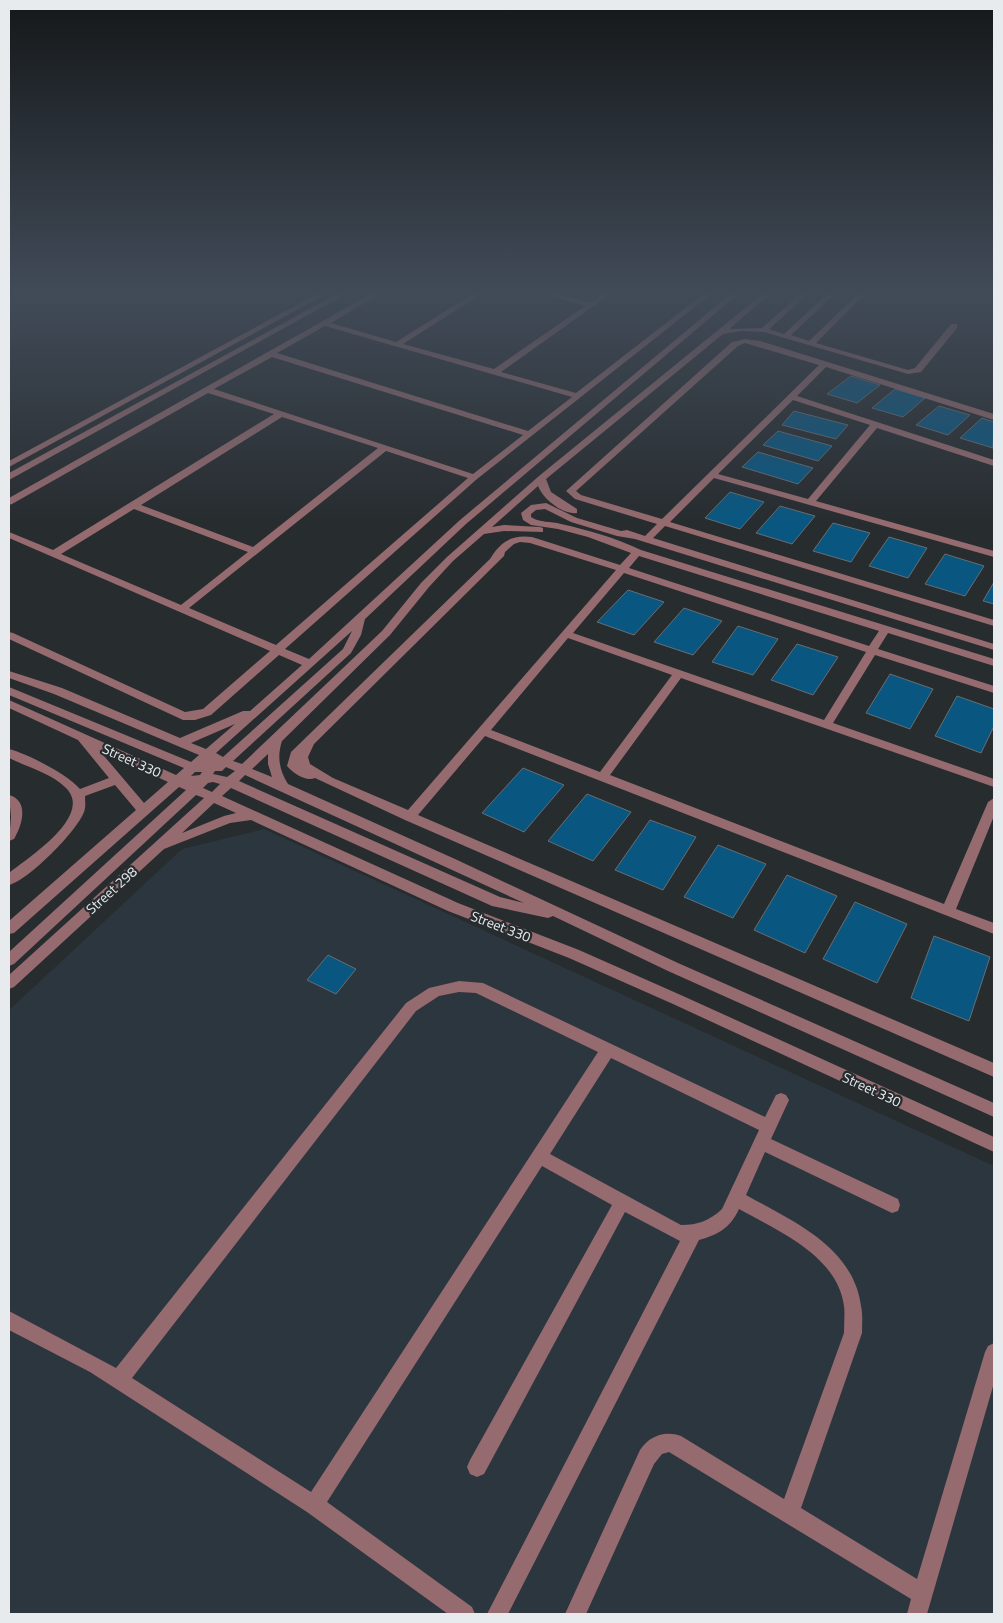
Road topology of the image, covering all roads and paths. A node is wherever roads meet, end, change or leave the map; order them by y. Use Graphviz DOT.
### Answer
graph roads {
  1 [pos="181,371"];
  2 [pos="203,371"];
  3 [pos="242,371"];
  4 [pos="326,371"];
  5 [pos="491,371"];
  6 [pos="610,371"];
  7 [pos="644,371"];
  8 [pos="673,371"];
  9 [pos="705,371"];
  10 [pos="818,371"];
  11 [pos="846,371"];
  12 [pos="897,371"];
  13 [pos="914,371"];
  14 [pos="495,372"];
  15 [pos="208,390"];
  16 [pos="578,396"];
  17 [pos="792,397"];
  18 [pos="281,414"];
  19 [pos="994,417"];
  20 [pos="876,424"];
  21 [pos="529,434"];
  22 [pos="384,448"];
  23 [pos="994,463"];
  24 [pos="9,464"];
  25 [pos="712,475"];
  26 [pos="9,477"];
  27 [pos="474,477"];
  28 [pos="542,478"];
  29 [pos="9,502"];
  30 [pos="810,502"];
  31 [pos="133,505"];
  32 [pos="663,523"];
  33 [pos="481,532"];
  34 [pos="9,535"];
  35 [pos="634,536"];
  36 [pos="646,540"];
  37 [pos="254,552"];
  38 [pos="636,552"];
  39 [pos="54,554"];
  40 [pos="994,554"];
  41 [pos="621,570"];
  42 [pos="182,609"];
  43 [pos="360,619"];
  44 [pos="994,622"];
  45 [pos="885,628"];
  46 [pos="566,634"];
  47 [pos="9,635"];
  48 [pos="994,647"];
  49 [pos="279,650"];
  50 [pos="871,650"];
  51 [pos="994,663"];
  52 [pos="310,664"];
  53 [pos="679,673"];
  54 [pos="9,674"];
  55 [pos="994,690"];
  56 [pos="9,691"];
  57 [pos="9,704"];
  58 [pos="259,709"];
  59 [pos="826,724"];
  60 [pos="483,731"];
  61 [pos="82,738"];
  62 [pos="277,739"];
  63 [pos="180,743"];
  64 [pos="9,753"];
  65 [pos="207,755"];
  66 [pos="192,769"];
  67 [pos="242,770"];
  68 [pos="213,772"];
  69 [pos="602,777"];
  70 [pos="117,780"];
  71 [pos="178,781"];
  72 [pos="230,782"];
  73 [pos="994,783"];
  74 [pos="284,787"];
  75 [pos="196,788"];
  76 [pos="78,794"];
  77 [pos="213,796"];
  78 [pos="9,799"];
  79 [pos="994,802"];
  80 [pos="143,812"];
  81 [pos="252,815"];
  82 [pos="409,816"];
  83 [pos="9,836"];
  84 [pos="156,848"];
  85 [pos="9,880"];
  86 [pos="948,911"];
  87 [pos="562,915"];
  88 [pos="9,929"];
  89 [pos="994,929"];
  90 [pos="9,960"];
  91 [pos="9,983"];
  92 [pos="608,1050"];
  93 [pos="994,1070"];
  94 [pos="781,1100"];
  95 [pos="994,1110"];
  96 [pos="769,1127"];
  97 [pos="762,1143"];
  98 [pos="994,1144"];
  99 [pos="539,1156"];
  100 [pos="735,1198"];
  101 [pos="622,1202"];
  102 [pos="892,1205"];
  103 [pos="694,1234"];
  104 [pos="9,1320"];
  105 [pos="994,1352"];
  106 [pos="118,1381"];
  107 [pos="477,1467"];
  108 [pos="314,1505"];
  109 [pos="789,1513"];
  110 [pos="923,1594"];
  111 [pos="465,1614"];
  112 [pos="497,1614"];
  113 [pos="575,1614"];
  114 [pos="917,1614"];
  1 -- 24 [label="street"];
  2 -- 26 [label="street"];
  3 -- 15 [label="street"];
  4 -- 21 [label="street"];
  5 -- 14 [label="street"];
  6 -- 16 [label="street"];
  7 -- 43 [label="street"];
  8 -- 28 [label="street, Street 298"];
  9 -- 32 [label="street"];
  10 -- 17 [label="street"];
  11 -- 19 [label="street"];
  12 -- 13 [label="street"];
  14 -- 16 [label="street"];
  15 -- 18 [label="street"];
  15 -- 29 [label="street"];
  16 -- 21 [label="street"];
  17 -- 20 [label="street"];
  17 -- 25 [label="street"];
  18 -- 22 [label="street"];
  18 -- 31 [label="street"];
  20 -- 23 [label="street"];
  20 -- 30 [label="street"];
  21 -- 27 [label="street"];
  22 -- 27 [label="street"];
  22 -- 37 [label="street"];
  25 -- 30 [label="street"];
  25 -- 32 [label="street"];
  27 -- 49 [label="street"];
  28 -- 33 [label="street, Street 298"];
  28 -- 35 [label="street"];
  30 -- 40 [label="street"];
  31 -- 37 [label="street"];
  31 -- 39 [label="street"];
  32 -- 36 [label="street"];
  32 -- 44 [label="street"];
  33 -- 38 [label="street"];
  33 -- 62 [label="street, Street 298"];
  34 -- 39 [label="street"];
  35 -- 36 [label="street"];
  35 -- 38 [label="street"];
  36 -- 48 [label="street"];
  37 -- 42 [label="street"];
  38 -- 41 [label="street"];
  38 -- 45 [label="street"];
  39 -- 42 [label="street"];
  41 -- 46 [label="street"];
  41 -- 50 [label="street"];
  41 -- 82 [label="street"];
  42 -- 49 [label="street"];
  43 -- 52 [label="street"];
  43 -- 68 [label="street"];
  45 -- 50 [label="street"];
  45 -- 51 [label="street"];
  46 -- 53 [label="street"];
  46 -- 60 [label="street"];
  47 -- 49 [label="street"];
  49 -- 52 [label="street"];
  50 -- 55 [label="street"];
  50 -- 59 [label="street"];
  52 -- 58 [label="street"];
  53 -- 59 [label="street"];
  53 -- 69 [label="street"];
  54 -- 63 [label="street"];
  56 -- 66 [label="street"];
  57 -- 61 [label="street, Street 330"];
  58 -- 63 [label="street"];
  58 -- 65 [label="street"];
  59 -- 73 [label="street"];
  60 -- 69 [label="street"];
  60 -- 82 [label="street"];
  61 -- 70 [label="street"];
  61 -- 71 [label="street, Street 330"];
  62 -- 67 [label="street, Street 298"];
  62 -- 74 [label="street"];
  63 -- 65 [label="street"];
  64 -- 76 [label="street"];
  65 -- 66 [label="street"];
  65 -- 68 [label="street"];
  66 -- 68 [label="street"];
  66 -- 71 [label="street"];
  67 -- 68 [label="street"];
  67 -- 72 [label="street, Street 298"];
  67 -- 74 [label="street"];
  68 -- 71 [label="street"];
  68 -- 72 [label="street"];
  68 -- 75 [label="street"];
  68 -- 77 [label="street"];
  69 -- 86 [label="street"];
  70 -- 76 [label="street"];
  70 -- 80 [label="street"];
  71 -- 75 [label="street, Street 330"];
  71 -- 80 [label="street"];
  72 -- 77 [label="street, Street 298"];
  72 -- 87 [label="street"];
  74 -- 87 [label="street"];
  75 -- 77 [label="street, Street 330"];
  75 -- 90 [label="street"];
  76 -- 85 [label="street"];
  77 -- 81 [label="street, Street 330"];
  77 -- 84 [label="street, Street 298"];
  78 -- 83 [label="street"];
  79 -- 86 [label="street"];
  80 -- 88 [label="street"];
  81 -- 84 [label="street"];
  81 -- 98 [label="street, Street 330"];
  82 -- 93 [label="street"];
  84 -- 91 [label="street, Street 298"];
  86 -- 89 [label="street"];
  87 -- 95 [label="street"];
  92 -- 96 [label="street"];
  92 -- 99 [label="street"];
  92 -- 106 [label="street"];
  94 -- 96 [label="street"];
  96 -- 97 [label="street"];
  97 -- 100 [label="street"];
  97 -- 102 [label="street"];
  99 -- 101 [label="street"];
  99 -- 108 [label="street"];
  100 -- 103 [label="street"];
  100 -- 109 [label="street"];
  101 -- 103 [label="street"];
  101 -- 107 [label="street"];
  103 -- 112 [label="street"];
  104 -- 106 [label="street"];
  105 -- 110 [label="street"];
  106 -- 108 [label="street"];
  108 -- 111 [label="street"];
  109 -- 110 [label="street"];
  109 -- 113 [label="street"];
  110 -- 114 [label="street"];
}
